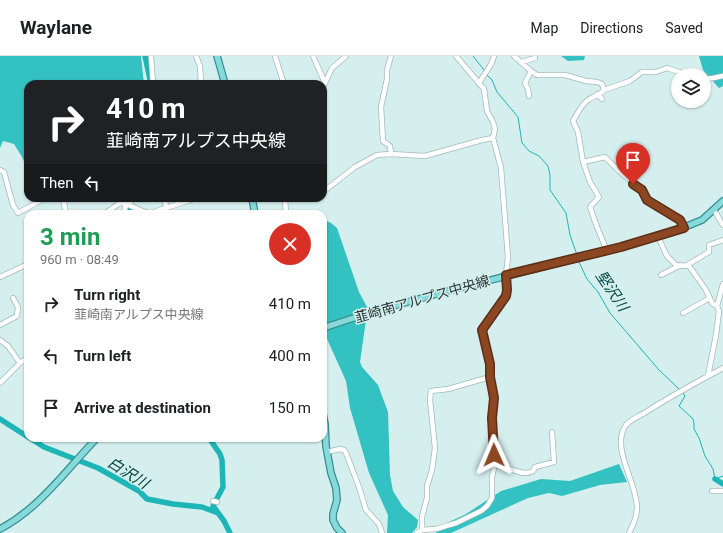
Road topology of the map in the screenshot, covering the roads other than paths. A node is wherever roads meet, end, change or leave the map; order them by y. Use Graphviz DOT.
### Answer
graph roads {
  1 [pos="151,56"];
  2 [pos="196,56"];
  3 [pos="217,56"];
  4 [pos="275,56"];
  5 [pos="313,56"];
  6 [pos="346,56"];
  7 [pos="391,56"];
  8 [pos="456,56"];
  9 [pos="494,56"];
  10 [pos="514,56"];
  11 [pos="532,58"];
  12 [pos="522,62"];
  13 [pos="671,69"];
  14 [pos="531,71"];
  15 [pos="723,76"];
  16 [pos="711,78"];
  17 [pos="153,80"];
  18 [pos="201,80"];
  19 [pos="224,80"];
  20 [pos="282,80"];
  21 [pos="322,80"];
  22 [pos="326,80"];
  23 [pos="479,84"];
  24 [pos="604,90"];
  25 [pos="597,94"];
  26 [pos="529,96"];
  27 [pos="602,100"];
  28 [pos="494,138"];
  29 [pos="391,154"];
  30 [pos="583,162"];
  31 [pos="0,170"];
  32 [pos="327,189"];
  33 [pos="723,201"];
  34 [pos="38,202"];
  35 [pos="165,202"];
  36 [pos="184,202"];
  37 [pos="128,204"];
  38 [pos="166,208"];
  39 [pos="110,210"];
  40 [pos="126,210"];
  41 [pos="141,210"];
  42 [pos="160,210"];
  43 [pos="714,210"];
  44 [pos="723,226"];
  45 [pos="684,228"];
  46 [pos="658,237"];
  47 [pos="723,240"];
  48 [pos="607,251"];
  49 [pos="688,265"];
  50 [pos="24,266"];
  51 [pos="679,266"];
  52 [pos="506,275"];
  53 [pos="661,275"];
  54 [pos="0,276"];
  55 [pos="723,284"];
  56 [pos="13,298"];
  57 [pos="710,298"];
  58 [pos="717,306"];
  59 [pos="683,313"];
  60 [pos="0,325"];
  61 [pos="327,327"];
  62 [pos="0,340"];
  63 [pos="24,360"];
  64 [pos="20,363"];
  65 [pos="723,368"];
  66 [pos="708,376"];
  67 [pos="490,377"];
  68 [pos="0,383"];
  69 [pos="552,432"];
  70 [pos="93,442"];
  71 [pos="326,442"];
  72 [pos="327,452"];
  73 [pos="495,463"];
  74 [pos="712,491"];
  75 [pos="723,491"];
  76 [pos="0,529"];
  77 [pos="420,532"];
  78 [pos="342,533"];
  79 [pos="382,533"];
  80 [pos="628,533"];
  1 -- 17 [label="street"];
  2 -- 18 [label="street"];
  3 -- 19 [label="main road"];
  4 -- 20 [label="street"];
  5 -- 21 [label="street"];
  6 -- 22 [label="street"];
  7 -- 29 [label="street"];
  8 -- 23 [label="street"];
  9 -- 23 [label="street"];
  10 -- 12 [label="street"];
  11 -- 12 [label="street"];
  12 -- 14 [label="street"];
  13 -- 24 [label="street"];
  14 -- 24 [label="street"];
  14 -- 26 [label="street"];
  15 -- 16 [label="street"];
  23 -- 28 [label="street"];
  24 -- 25 [label="street"];
  25 -- 27 [label="street"];
  25 -- 30 [label="street"];
  28 -- 29 [label="street"];
  28 -- 52 [label="street"];
  29 -- 32 [label="street"];
  30 -- 45 [label="street"];
  30 -- 48 [label="street"];
  31 -- 34 [label="street"];
  33 -- 43 [label="main road, 韮崎南アルプス中央線"];
  35 -- 38 [label="street"];
  36 -- 38 [label="street"];
  37 -- 39 [label="street"];
  37 -- 40 [label="street"];
  37 -- 41 [label="street"];
  38 -- 42 [label="street"];
  43 -- 44 [label="street"];
  43 -- 45 [label="main road, 韮崎南アルプス中央線"];
  45 -- 46 [label="main road, 韮崎南アルプス中央線"];
  46 -- 48 [label="main road, 韮崎南アルプス中央線"];
  46 -- 51 [label="street"];
  47 -- 49 [label="street"];
  48 -- 52 [label="main road, 韮崎南アルプス中央線"];
  49 -- 51 [label="street"];
  49 -- 57 [label="street"];
  50 -- 54 [label="street"];
  51 -- 53 [label="street"];
  52 -- 61 [label="main road, 韮崎南アルプス中央線"];
  52 -- 67 [label="street"];
  55 -- 58 [label="street"];
  56 -- 60 [label="street"];
  57 -- 58 [label="street"];
  57 -- 59 [label="street"];
  58 -- 66 [label="street"];
  62 -- 64 [label="street"];
  63 -- 64 [label="street"];
  64 -- 68 [label="street"];
  65 -- 66 [label="street"];
  66 -- 80 [label="street"];
  67 -- 73 [label="street"];
  67 -- 77 [label="street"];
  69 -- 73 [label="street"];
  70 -- 76 [label="main road"];
  71 -- 72 [label="main road"];
  72 -- 78 [label="main road"];
  72 -- 79 [label="street"];
  73 -- 77 [label="street"];
  74 -- 75 [label="street"];
}
